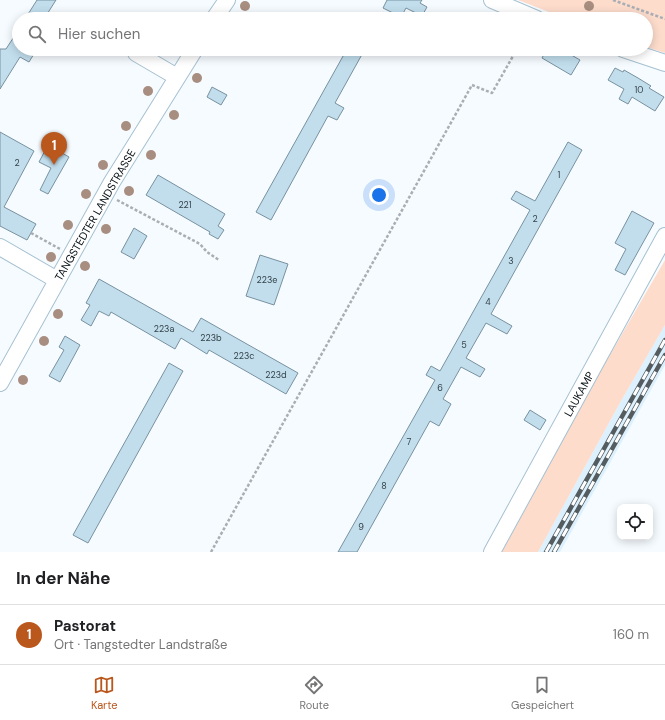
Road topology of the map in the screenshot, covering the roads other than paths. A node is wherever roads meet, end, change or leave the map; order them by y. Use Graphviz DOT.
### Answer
graph roads {
  1 [pos="227,0"];
  2 [pos="492,0"];
  3 [pos="219,12"];
  4 [pos="520,12"];
  5 [pos="141,56"];
  6 [pos="190,56"];
  7 [pos="644,56"];
  8 [pos="665,63"];
  9 [pos="177,77"];
  10 [pos="665,236"];
  11 [pos="0,247"];
  12 [pos="57,280"];
  13 [pos="0,384"];
  14 [pos="492,552"];
  1 -- 3 [label="street"];
  2 -- 4 [label="street"];
  5 -- 9 [label="street"];
  6 -- 9 [label="street, TANGSTEDTER LANDSTRASSE"];
  7 -- 8 [label="street"];
  9 -- 12 [label="street, TANGSTEDTER LANDSTRASSE"];
  10 -- 14 [label="street, LAUKAMP"];
  11 -- 12 [label="street"];
  12 -- 13 [label="street, TANGSTEDTER LANDSTRASSE"];
}
